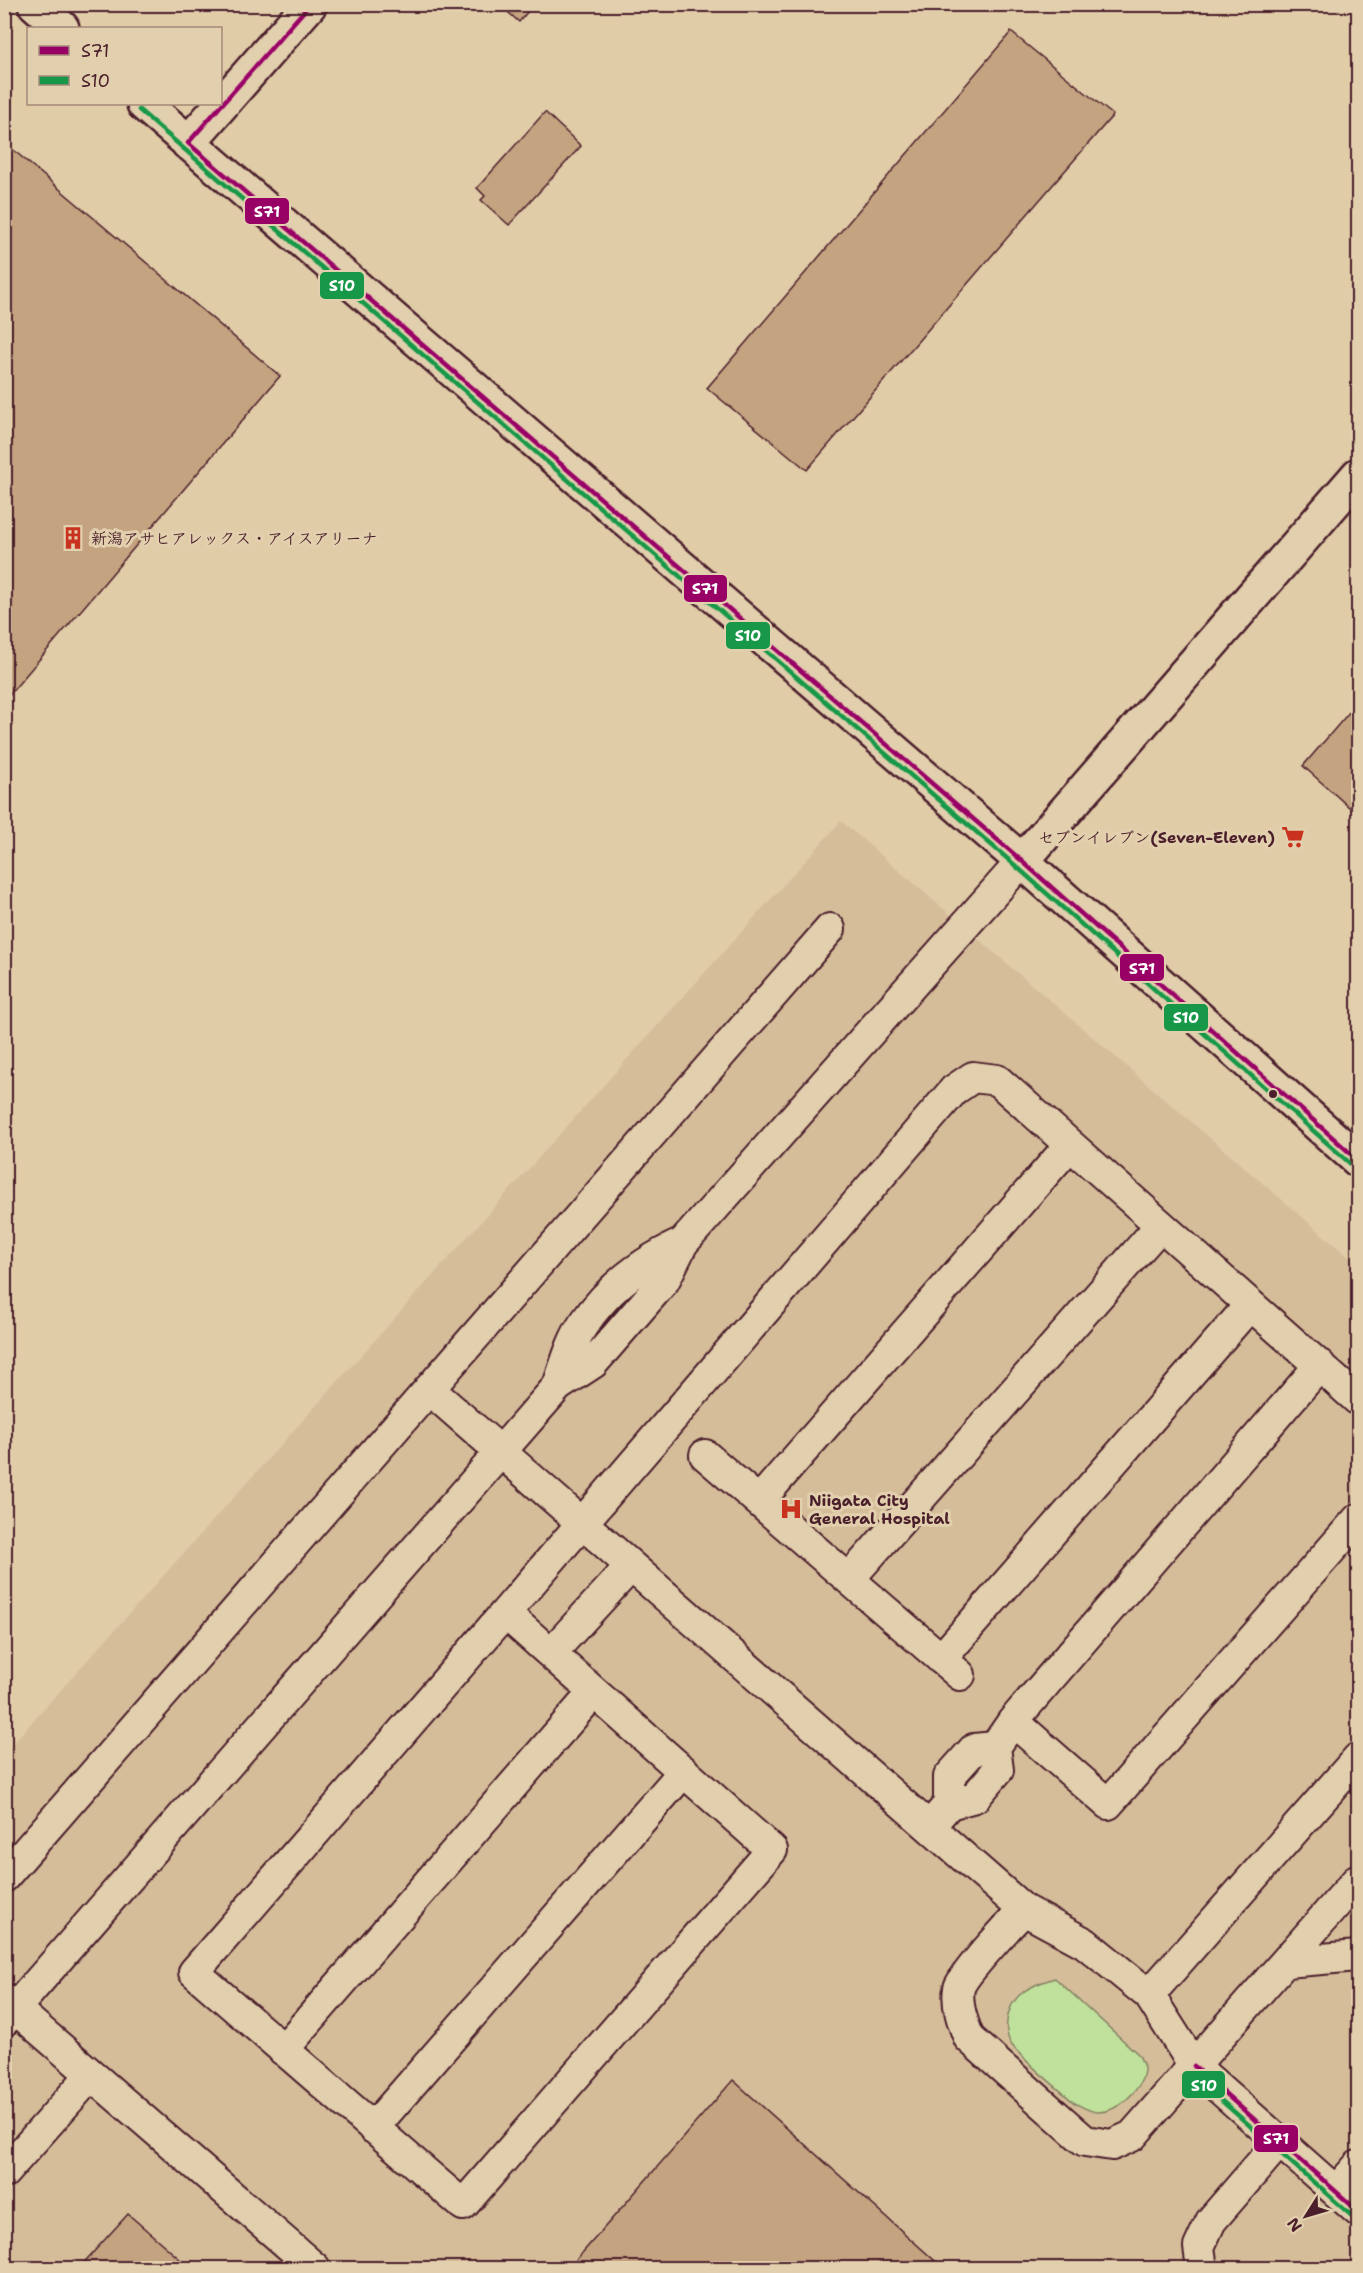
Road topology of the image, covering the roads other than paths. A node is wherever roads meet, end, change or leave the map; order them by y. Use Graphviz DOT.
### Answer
graph roads {
  1 [pos="35,4"];
  2 [pos="310,4"];
  3 [pos="61,27"];
  4 [pos="222,104"];
  5 [pos="145,105"];
  6 [pos="221,105"];
  7 [pos="188,143"];
  8 [pos="1359,475"];
  9 [pos="1022,861"];
  10 [pos="830,929"];
  11 [pos="1069,1146"];
  12 [pos="1359,1160"];
  13 [pos="1160,1226"];
  14 [pos="1250,1305"];
  15 [pos="1320,1365"];
  16 [pos="429,1389"];
  17 [pos="1359,1400"];
  18 [pos="500,1453"];
  19 [pos="705,1455"];
  20 [pos="759,1501"];
  21 [pos="1359,1519"];
  22 [pos="583,1524"];
  23 [pos="631,1566"];
  24 [pos="849,1580"];
  25 [pos="505,1613"];
  26 [pos="550,1653"];
  27 [pos="594,1692"];
  28 [pos="1013,1720"];
  29 [pos="1359,1758"];
  30 [pos="684,1772"];
  31 [pos="929,1827"];
  32 [pos="4,1877"];
  33 [pos="1359,1879"];
  34 [pos="1024,1910"];
  35 [pos="1359,1956"];
  36 [pos="1286,1962"];
  37 [pos="1149,1995"];
  38 [pos="8,2010"];
  39 [pos="283,2050"];
  40 [pos="1194,2066"];
  41 [pos="91,2075"];
  42 [pos="374,2128"];
  43 [pos="1280,2141"];
  44 [pos="1359,2166"];
  45 [pos="4,2173"];
  46 [pos="1336,2191"];
  47 [pos="1359,2211"];
  48 [pos="315,2268"];
  49 [pos="1202,2268"];
  1 -- 3 [label="street"];
  2 -- 4 [label="street"];
  5 -- 7 [label="street"];
  6 -- 7 [label="street"];
  7 -- 9 [label="street"];
  8 -- 9 [label="street"];
  9 -- 12 [label="street"];
  9 -- 18 [label="lane"];
  10 -- 16 [label="lane"];
  11 -- 13 [label="lane"];
  11 -- 20 [label="lane"];
  11 -- 22 [label="lane"];
  13 -- 14 [label="lane"];
  13 -- 24 [label="lane"];
  14 -- 15 [label="lane"];
  14 -- 24 [label="lane"];
  15 -- 17 [label="lane"];
  15 -- 28 [label="lane"];
  16 -- 18 [label="lane"];
  16 -- 32 [label="lane"];
  18 -- 22 [label="lane"];
  18 -- 38 [label="lane"];
  19 -- 20 [label="lane"];
  20 -- 24 [label="lane"];
  21 -- 28 [label="lane"];
  22 -- 23 [label="lane"];
  22 -- 25 [label="lane"];
  23 -- 26 [label="lane"];
  23 -- 31 [label="lane"];
  25 -- 26 [label="lane"];
  25 -- 39 [label="lane"];
  26 -- 27 [label="lane"];
  27 -- 30 [label="lane"];
  27 -- 39 [label="lane"];
  28 -- 31 [label="lane"];
  29 -- 37 [label="lane"];
  30 -- 42 [label="lane"];
  30 -- 42 [label="lane"];
  31 -- 34 [label="lane"];
  33 -- 36 [label="lane"];
  34 -- 37 [label="lane"];
  34 -- 40 [label="lane"];
  35 -- 36 [label="lane"];
  36 -- 40 [label="lane"];
  37 -- 40 [label="lane"];
  38 -- 41 [label="lane"];
  39 -- 42 [label="lane"];
  40 -- 43 [label="lane"];
  41 -- 45 [label="lane"];
  41 -- 48 [label="lane"];
  43 -- 46 [label="lane"];
  43 -- 49 [label="lane"];
  44 -- 46 [label="lane"];
  46 -- 47 [label="lane"];
}
